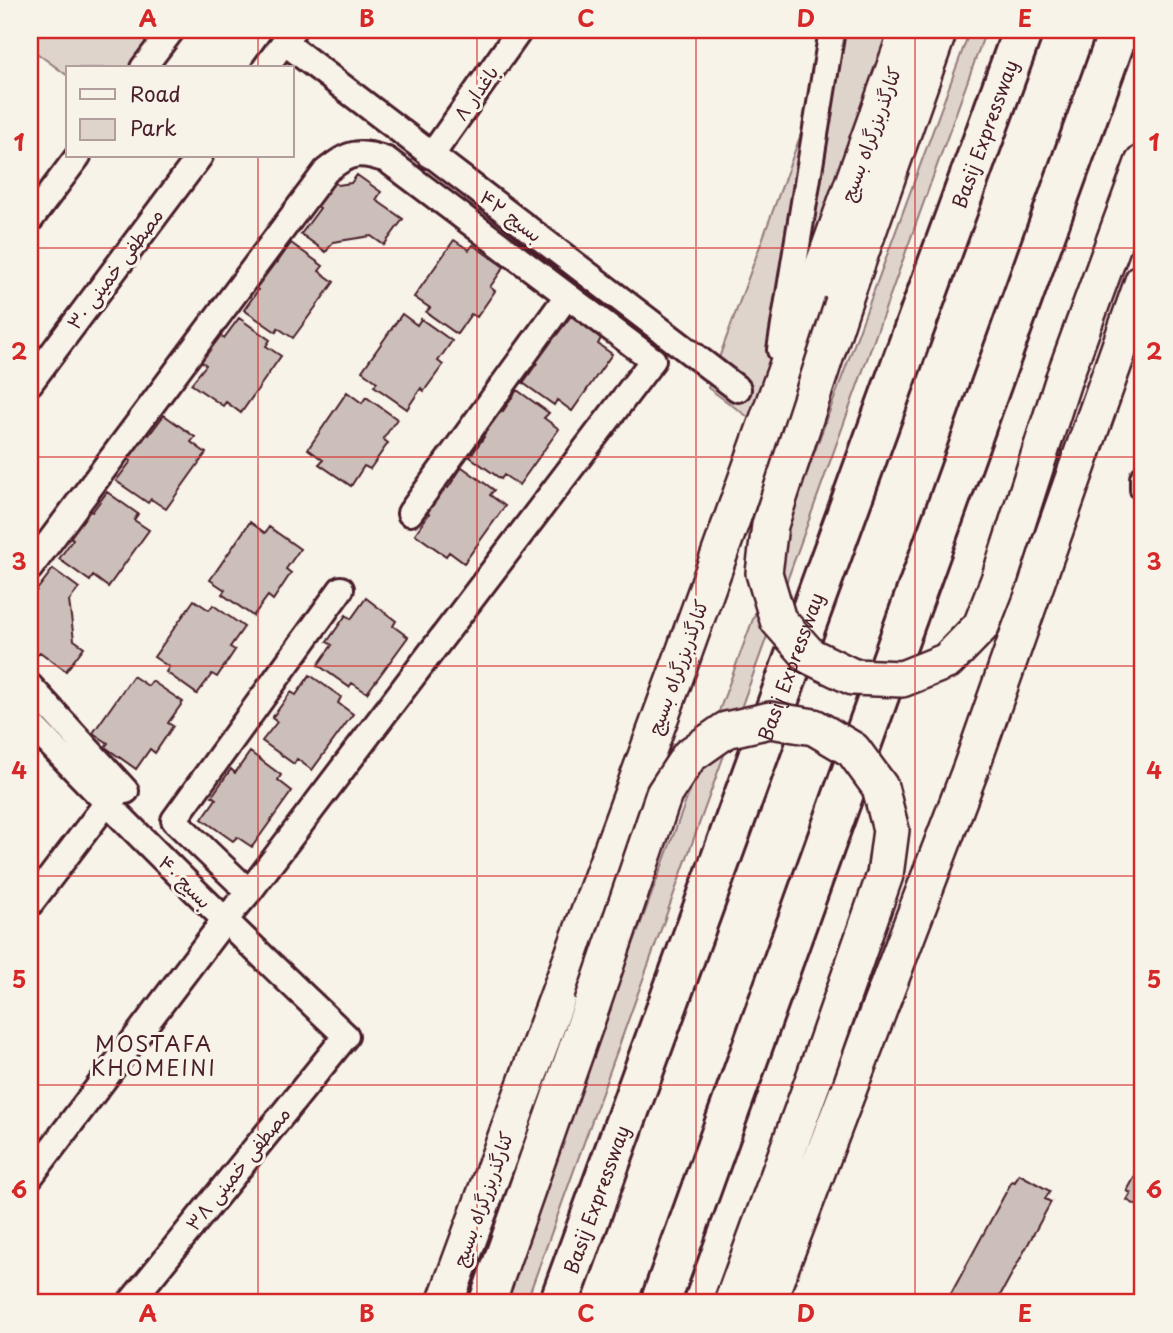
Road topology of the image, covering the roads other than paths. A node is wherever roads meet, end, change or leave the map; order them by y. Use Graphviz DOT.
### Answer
graph roads {
  1 [pos="172,30"];
  2 [pos="520,30"];
  3 [pos="832,30"];
  4 [pos="908,30"];
  5 [pos="939,30"];
  6 [pos="1023,30"];
  7 [pos="1119,30"];
  8 [pos="289,36"];
  9 [pos="145,66"];
  10 [pos="266,66"];
  11 [pos="431,156"];
  12 [pos="76,158"];
  13 [pos="199,158"];
  14 [pos="1143,163"];
  15 [pos="30,220"];
  16 [pos="1143,281"];
  17 [pos="567,296"];
  18 [pos="30,383"];
  19 [pos="738,389"];
  20 [pos="770,413"];
  21 [pos="1143,478"];
  22 [pos="1143,489"];
  23 [pos="410,513"];
  24 [pos="30,568"];
  25 [pos="341,589"];
  26 [pos="30,685"];
  27 [pos="30,723"];
  28 [pos="116,797"];
  29 [pos="249,892"];
  30 [pos="30,904"];
  31 [pos="224,921"];
  32 [pos="346,1036"];
  33 [pos="30,1177"];
  34 [pos="131,1303"];
  35 [pos="444,1303"];
  36 [pos="487,1303"];
  37 [pos="559,1303"];
  38 [pos="660,1303"];
  39 [pos="732,1303"];
  40 [pos="767,1303"];
  1 -- 9 [label="street"];
  2 -- 11 [label="street, باغدار ۸"];
  3 -- 20 [label="street"];
  4 -- 20 [label="main road, کنارگذربزرگراه بسیج"];
  5 -- 14 [label="main road, bridge"];
  6 -- 37 [label="highway, Basij Expressway"];
  7 -- 38 [label="highway"];
  8 -- 10 [label="street"];
  8 -- 11 [label="street, بسیج ۴۲"];
  11 -- 19 [label="street, بسیج ۴۲"];
  12 -- 15 [label="street"];
  13 -- 18 [label="street, مصطفی خمینی ۳۰"];
  16 -- 40 [label="main road"];
  17 -- 23 [label="street"];
  17 -- 24 [label="street"];
  17 -- 29 [label="street"];
  20 -- 35 [label="main road, کنارگذربزرگراه بسیج"];
  21 -- 22 [label="street"];
  25 -- 29 [label="street"];
  26 -- 28 [label="street"];
  27 -- 28 [label="street, بسیج ۴۰"];
  28 -- 30 [label="street"];
  28 -- 31 [label="street, بسیج ۴۰"];
  29 -- 31 [label="street"];
  31 -- 32 [label="street, بسیج ۴۰"];
  31 -- 33 [label="street"];
  32 -- 34 [label="street, مصطفی خمینی ۳۸"];
  36 -- 39 [label="main road, bridge"];
}
